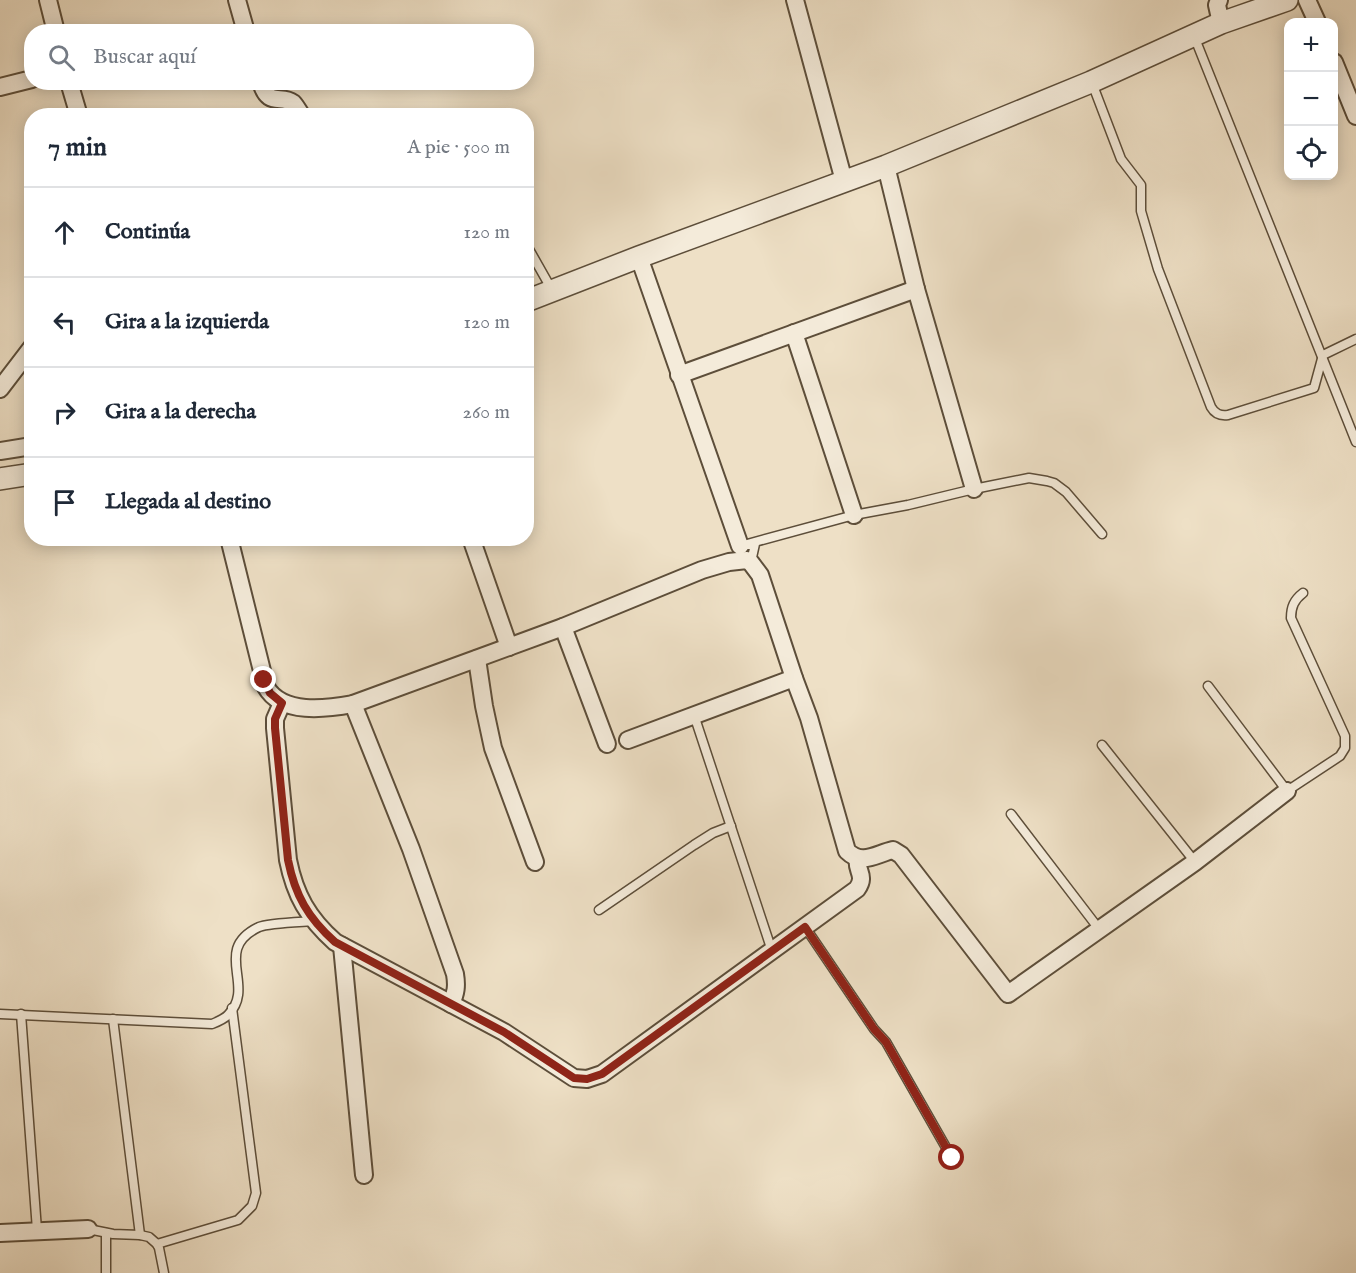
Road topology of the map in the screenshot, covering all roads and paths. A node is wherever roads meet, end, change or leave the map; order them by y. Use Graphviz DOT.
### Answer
graph roads {
  1 [pos="48,0"];
  2 [pos="237,0"];
  3 [pos="795,0"];
  4 [pos="1219,0"];
  5 [pos="1287,0"];
  6 [pos="1307,0"];
  7 [pos="1315,18"];
  8 [pos="1221,23"];
  9 [pos="54,24"];
  10 [pos="244,24"];
  11 [pos="1194,36"];
  12 [pos="1338,71"];
  13 [pos="24,82"];
  14 [pos="1091,82"];
  15 [pos="0,87"];
  16 [pos="71,90"];
  17 [pos="264,90"];
  18 [pos="77,108"];
  19 [pos="296,108"];
  20 [pos="1355,110"];
  21 [pos="886,166"];
  22 [pos="844,181"];
  23 [pos="639,257"];
  24 [pos="534,258"];
  25 [pos="916,289"];
  26 [pos="552,290"];
  27 [pos="534,298"];
  28 [pos="794,333"];
  29 [pos="1356,339"];
  30 [pos="24,358"];
  31 [pos="1322,358"];
  32 [pos="679,375"];
  33 [pos="0,389"];
  34 [pos="1356,442"];
  35 [pos="24,447"];
  36 [pos="0,451"];
  37 [pos="24,476"];
  38 [pos="0,480"];
  39 [pos="974,489"];
  40 [pos="854,515"];
  41 [pos="1102,534"];
  42 [pos="231,546"];
  43 [pos="474,546"];
  44 [pos="740,546"];
  45 [pos="751,563"];
  46 [pos="1303,593"];
  47 [pos="562,627"];
  48 [pos="510,647"];
  49 [pos="477,659"];
  50 [pos="794,678"];
  51 [pos="1208,687"];
  52 [pos="282,703"];
  53 [pos="353,704"];
  54 [pos="694,715"];
  55 [pos="628,740"];
  56 [pos="607,744"];
  57 [pos="1102,745"];
  58 [pos="1287,790"];
  59 [pos="1011,814"];
  60 [pos="731,826"];
  61 [pos="858,858"];
  62 [pos="535,862"];
  63 [pos="1195,862"];
  64 [pos="599,910"];
  65 [pos="314,921"];
  66 [pos="805,927"];
  67 [pos="1099,929"];
  68 [pos="342,946"];
  69 [pos="772,951"];
  70 [pos="451,1004"];
  71 [pos="232,1008"];
  72 [pos="0,1014"];
  73 [pos="21,1014"];
  74 [pos="113,1019"];
  75 [pos="952,1158"];
  76 [pos="364,1175"];
  77 [pos="88,1229"];
  78 [pos="38,1230"];
  79 [pos="0,1233"];
  80 [pos="106,1233"];
  81 [pos="140,1235"];
  82 [pos="157,1244"];
  83 [pos="106,1273"];
  84 [pos="164,1273"];
  1 -- 9 [label="street"];
  2 -- 10 [label="street"];
  3 -- 22 [label="street"];
  4 -- 8 [label="street"];
  5 -- 8 [label="street"];
  6 -- 7 [label="street"];
  8 -- 11 [label="street"];
  11 -- 14 [label="street"];
  11 -- 31 [label="lane"];
  12 -- 20 [label="street"];
  13 -- 15 [label="street"];
  14 -- 21 [label="street"];
  14 -- 31 [label="lane"];
  16 -- 18 [label="street"];
  17 -- 19 [label="street"];
  21 -- 22 [label="street"];
  21 -- 25 [label="street"];
  22 -- 23 [label="street"];
  23 -- 26 [label="street"];
  23 -- 32 [label="street"];
  24 -- 26 [label="lane"];
  25 -- 28 [label="street"];
  25 -- 39 [label="street"];
  26 -- 27 [label="street"];
  28 -- 32 [label="street"];
  28 -- 40 [label="street"];
  29 -- 31 [label="lane"];
  30 -- 33 [label="street"];
  31 -- 34 [label="lane"];
  32 -- 44 [label="street"];
  35 -- 36 [label="street"];
  37 -- 38 [label="street"];
  39 -- 40 [label="lane"];
  39 -- 41 [label="lane"];
  40 -- 44 [label="lane"];
  42 -- 52 [label="street"];
  43 -- 48 [label="street"];
  44 -- 45 [label="lane"];
  45 -- 47 [label="street"];
  45 -- 50 [label="street"];
  46 -- 58 [label="lane"];
  47 -- 48 [label="street"];
  47 -- 56 [label="street"];
  48 -- 49 [label="street"];
  49 -- 53 [label="street"];
  49 -- 62 [label="street"];
  50 -- 54 [label="street"];
  50 -- 61 [label="street"];
  51 -- 58 [label="lane"];
  52 -- 53 [label="street"];
  52 -- 65 [label="street"];
  53 -- 70 [label="street"];
  54 -- 55 [label="street"];
  54 -- 60 [label="lane"];
  57 -- 63 [label="lane"];
  58 -- 63 [label="street"];
  59 -- 67 [label="lane"];
  60 -- 64 [label="lane"];
  60 -- 69 [label="lane"];
  61 -- 66 [label="street"];
  61 -- 67 [label="street"];
  63 -- 67 [label="street"];
  65 -- 68 [label="street"];
  65 -- 71 [label="lane"];
  66 -- 69 [label="street"];
  66 -- 75 [label="lane"];
  68 -- 70 [label="street"];
  68 -- 76 [label="street"];
  69 -- 70 [label="street"];
  71 -- 74 [label="lane"];
  71 -- 82 [label="lane"];
  72 -- 73 [label="lane"];
  73 -- 74 [label="lane"];
  73 -- 78 [label="lane"];
  74 -- 81 [label="lane"];
  77 -- 78 [label="street"];
  77 -- 80 [label="lane"];
  78 -- 79 [label="street"];
  80 -- 81 [label="lane"];
  80 -- 83 [label="lane"];
  81 -- 82 [label="lane"];
  82 -- 84 [label="lane"];
}
